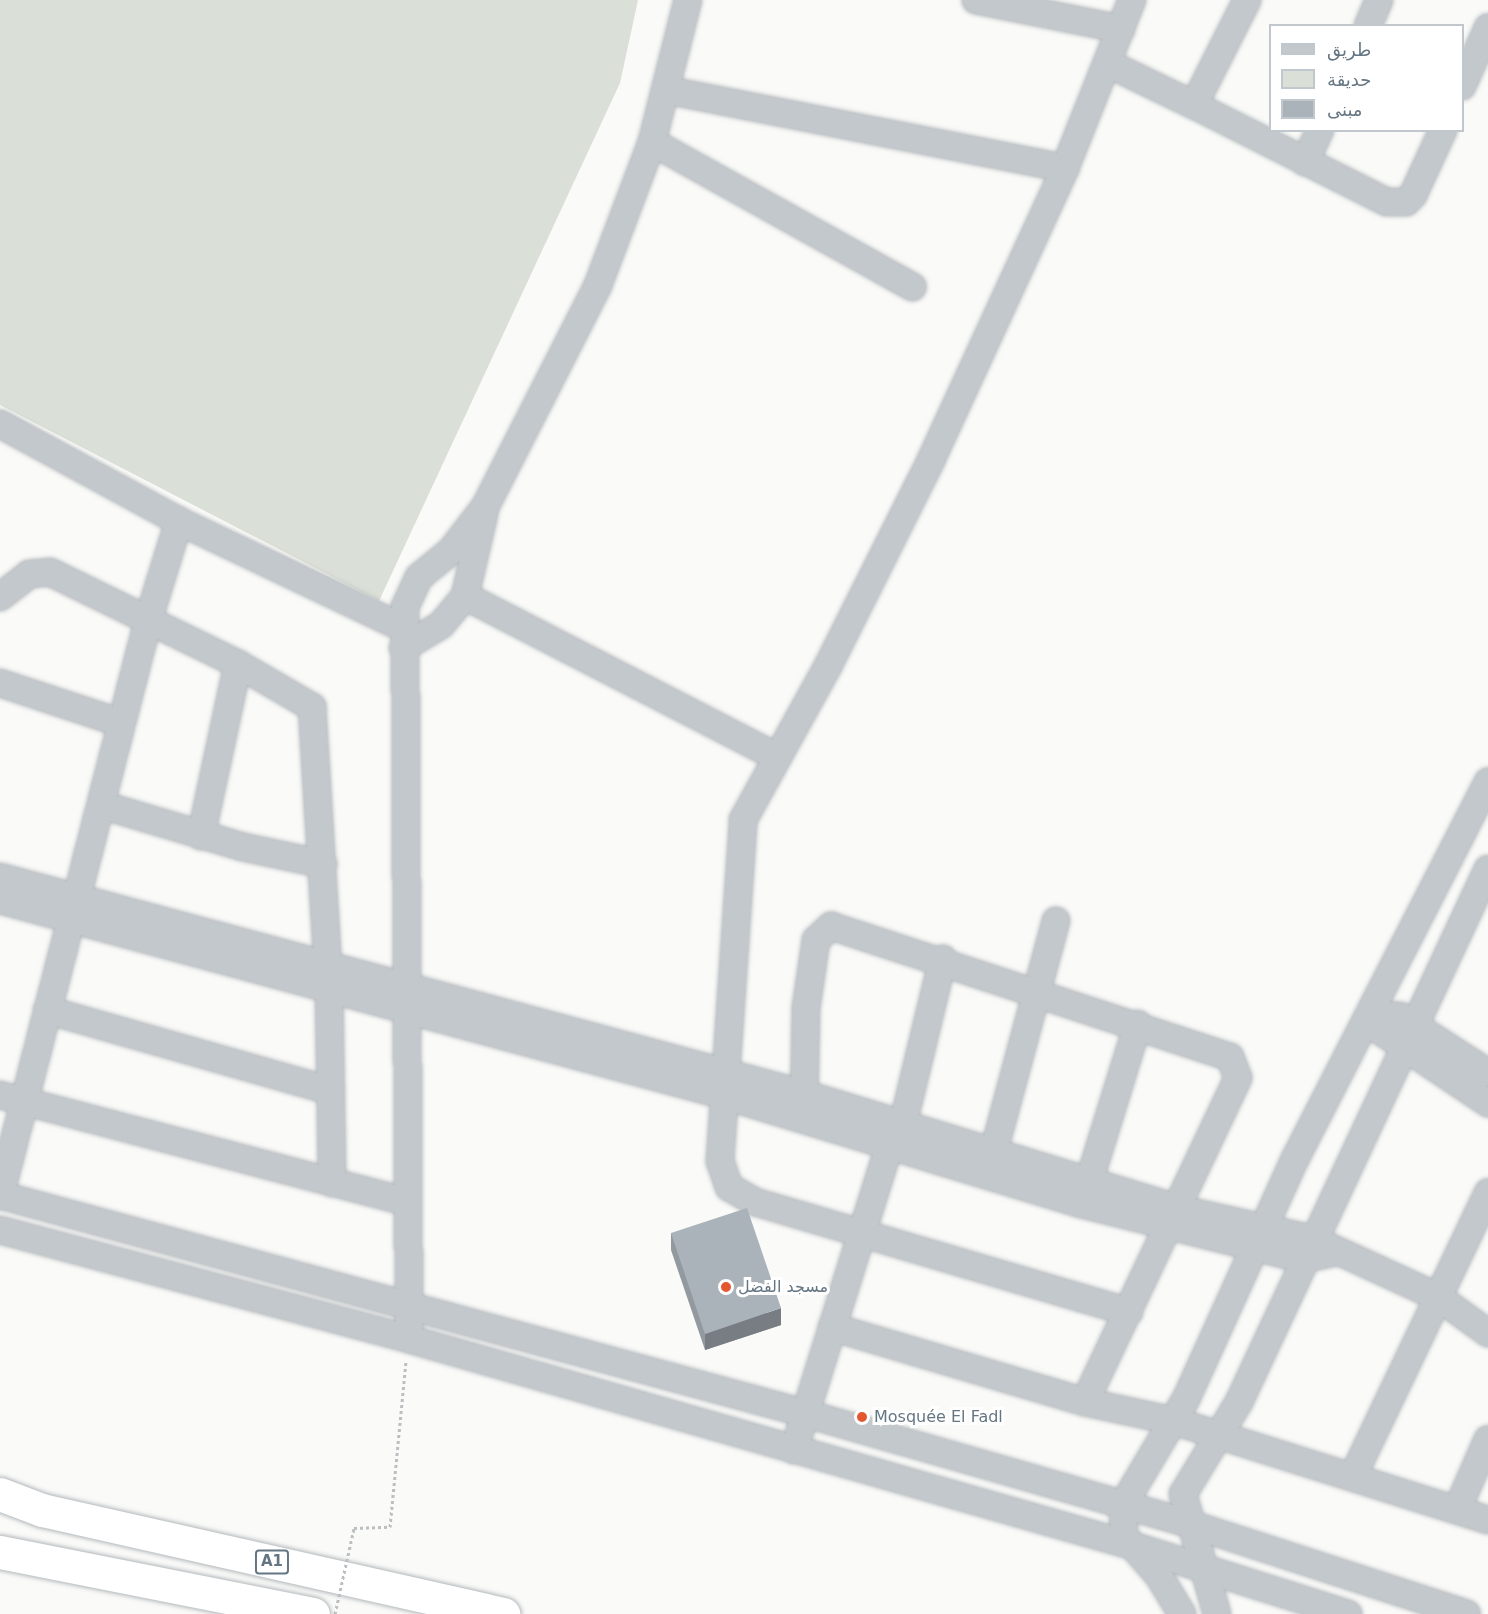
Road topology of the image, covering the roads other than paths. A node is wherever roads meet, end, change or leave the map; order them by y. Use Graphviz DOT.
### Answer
graph roads {
  1 [pos="688,0"];
  2 [pos="976,0"];
  3 [pos="1132,0"];
  4 [pos="1247,0"];
  5 [pos="1379,0"];
  6 [pos="1021,4"];
  7 [pos="1369,24"];
  8 [pos="1488,28"];
  9 [pos="1121,29"];
  10 [pos="1107,63"];
  11 [pos="1464,82"];
  12 [pos="666,90"];
  13 [pos="1194,105"];
  14 [pos="1319,132"];
  15 [pos="1442,132"];
  16 [pos="652,142"];
  17 [pos="1305,162"];
  18 [pos="1065,168"];
  19 [pos="912,287"];
  20 [pos="0,424"];
  21 [pos="485,507"];
  22 [pos="179,521"];
  23 [pos="465,596"];
  24 [pos="0,597"];
  25 [pos="148,621"];
  26 [pos="403,638"];
  27 [pos="238,664"];
  28 [pos="0,683"];
  29 [pos="121,723"];
  30 [pos="775,756"];
  31 [pos="1488,782"];
  32 [pos="102,805"];
  33 [pos="201,836"];
  34 [pos="323,864"];
  35 [pos="1488,869"];
  36 [pos="0,877"];
  37 [pos="0,900"];
  38 [pos="73,908"];
  39 [pos="1056,921"];
  40 [pos="943,959"];
  41 [pos="328,976"];
  42 [pos="1036,989"];
  43 [pos="403,995"];
  44 [pos="47,1010"];
  45 [pos="1367,1022"];
  46 [pos="1138,1024"];
  47 [pos="1409,1034"];
  48 [pos="1488,1073"];
  49 [pos="724,1084"];
  50 [pos="331,1091"];
  51 [pos="12,1098"];
  52 [pos="1488,1103"];
  53 [pos="804,1106"];
  54 [pos="896,1134"];
  55 [pos="990,1165"];
  56 [pos="332,1183"];
  57 [pos="1086,1193"];
  58 [pos="0,1195"];
  59 [pos="406,1202"];
  60 [pos="1485,1207"];
  61 [pos="1175,1218"];
  62 [pos="0,1230"];
  63 [pos="865,1233"];
  64 [pos="1259,1239"];
  65 [pos="1307,1249"];
  66 [pos="1438,1297"];
  67 [pos="408,1305"];
  68 [pos="1130,1312"];
  69 [pos="832,1327"];
  70 [pos="1488,1333"];
  71 [pos="409,1339"];
  72 [pos="1085,1402"];
  73 [pos="804,1413"];
  74 [pos="1174,1421"];
  75 [pos="1221,1435"];
  76 [pos="1488,1439"];
  77 [pos="794,1450"];
  78 [pos="1353,1476"];
  79 [pos="0,1494"];
  80 [pos="1123,1505"];
  81 [pos="0,1508"];
  82 [pos="42,1510"];
  83 [pos="1457,1510"];
  84 [pos="1488,1520"];
  85 [pos="1187,1523"];
  86 [pos="1130,1545"];
  87 [pos="0,1552"];
  88 [pos="1204,1570"];
  89 [pos="313,1614"];
  90 [pos="503,1614"];
  91 [pos="1182,1614"];
  92 [pos="1217,1614"];
  93 [pos="1348,1614"];
  94 [pos="1467,1614"];
  1 -- 12 [label="street"];
  2 -- 6 [label="street"];
  3 -- 9 [label="street"];
  4 -- 13 [label="street"];
  5 -- 7 [label="street"];
  6 -- 9 [label="street"];
  8 -- 11 [label="street"];
  9 -- 10 [label="street"];
  10 -- 13 [label="street"];
  10 -- 18 [label="street"];
  12 -- 16 [label="street"];
  12 -- 18 [label="street"];
  13 -- 17 [label="street"];
  14 -- 17 [label="street"];
  15 -- 17 [label="street"];
  16 -- 19 [label="street"];
  16 -- 21 [label="street"];
  18 -- 30 [label="street"];
  20 -- 22 [label="street"];
  21 -- 23 [label="street"];
  21 -- 26 [label="street"];
  22 -- 25 [label="street"];
  22 -- 26 [label="street"];
  23 -- 26 [label="street"];
  23 -- 30 [label="street"];
  24 -- 25 [label="street"];
  25 -- 27 [label="street"];
  25 -- 29 [label="street"];
  26 -- 43 [label="street"];
  27 -- 33 [label="street"];
  27 -- 34 [label="street"];
  28 -- 29 [label="street"];
  29 -- 32 [label="street"];
  30 -- 49 [label="street"];
  31 -- 45 [label="street"];
  32 -- 33 [label="street"];
  32 -- 38 [label="street"];
  33 -- 34 [label="street"];
  34 -- 41 [label="street"];
  35 -- 47 [label="street"];
  36 -- 38 [label="street"];
  37 -- 38 [label="street"];
  38 -- 41 [label="street"];
  38 -- 44 [label="street"];
  39 -- 42 [label="street"];
  40 -- 42 [label="street"];
  40 -- 53 [label="street"];
  40 -- 54 [label="street"];
  41 -- 43 [label="street"];
  41 -- 50 [label="street"];
  42 -- 46 [label="street"];
  42 -- 55 [label="street"];
  43 -- 49 [label="street"];
  43 -- 59 [label="street"];
  44 -- 50 [label="street"];
  44 -- 51 [label="street"];
  45 -- 47 [label="street"];
  45 -- 64 [label="street"];
  46 -- 57 [label="street"];
  46 -- 61 [label="street"];
  47 -- 48 [label="street"];
  47 -- 52 [label="street"];
  47 -- 65 [label="street"];
  49 -- 53 [label="street"];
  49 -- 63 [label="street"];
  50 -- 56 [label="street"];
  51 -- 56 [label="street"];
  51 -- 58 [label="street"];
  53 -- 54 [label="street"];
  54 -- 55 [label="street"];
  54 -- 63 [label="street"];
  55 -- 57 [label="street"];
  56 -- 59 [label="street"];
  57 -- 61 [label="street"];
  58 -- 67 [label="street"];
  59 -- 67 [label="street"];
  60 -- 66 [label="street"];
  61 -- 64 [label="street"];
  61 -- 68 [label="street"];
  62 -- 71 [label="street"];
  63 -- 68 [label="street"];
  63 -- 69 [label="street"];
  64 -- 65 [label="street"];
  64 -- 74 [label="street"];
  65 -- 66 [label="street"];
  65 -- 75 [label="street"];
  66 -- 70 [label="street"];
  66 -- 78 [label="street"];
  67 -- 71 [label="street"];
  67 -- 73 [label="street"];
  68 -- 72 [label="street"];
  69 -- 72 [label="street"];
  69 -- 73 [label="street"];
  71 -- 77 [label="street"];
  72 -- 74 [label="street"];
  73 -- 77 [label="street"];
  73 -- 80 [label="street"];
  74 -- 75 [label="street"];
  74 -- 80 [label="street"];
  75 -- 78 [label="street"];
  75 -- 85 [label="street"];
  76 -- 83 [label="street"];
  77 -- 86 [label="street"];
  78 -- 83 [label="street"];
  79 -- 82 [label="highway"];
  80 -- 85 [label="street"];
  80 -- 86 [label="street"];
  81 -- 82 [label="highway, A1"];
  82 -- 90 [label="highway, A1"];
  83 -- 84 [label="street"];
  85 -- 88 [label="street"];
  85 -- 94 [label="street"];
  86 -- 88 [label="street"];
  86 -- 91 [label="street"];
  87 -- 89 [label="highway"];
  88 -- 92 [label="street"];
  88 -- 93 [label="street"];
}
